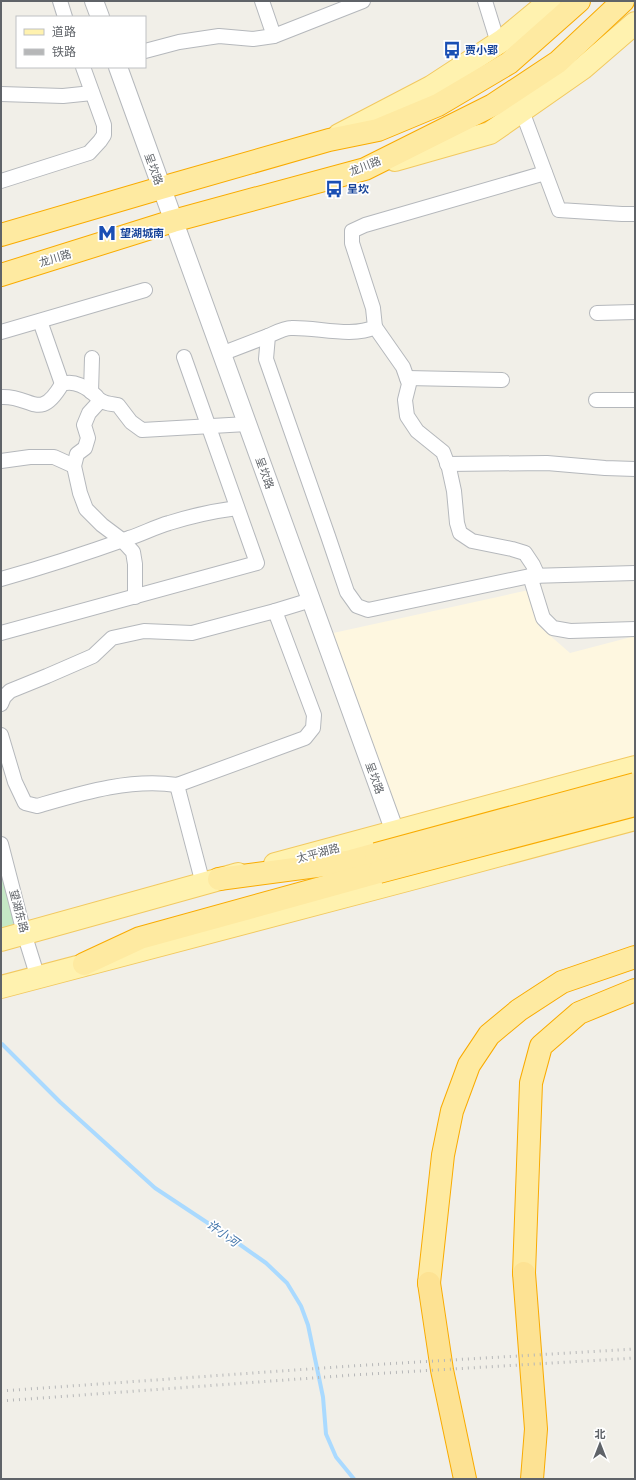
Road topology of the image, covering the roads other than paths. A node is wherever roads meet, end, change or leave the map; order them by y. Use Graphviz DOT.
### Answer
graph roads {
  1 [pos="60,1"];
  2 [pos="94,1"];
  3 [pos="262,1"];
  4 [pos="363,1"];
  5 [pos="485,1"];
  6 [pos="550,1"];
  7 [pos="579,1"];
  8 [pos="623,1"];
  9 [pos="65,16"];
  10 [pos="100,16"];
  11 [pos="635,23"];
  12 [pos="274,36"];
  13 [pos="498,43"];
  14 [pos="146,51"];
  15 [pos="83,68"];
  16 [pos="118,68"];
  17 [pos="92,93"];
  18 [pos="1,94"];
  19 [pos="522,111"];
  20 [pos="329,140"];
  21 [pos="365,169"];
  22 [pos="545,173"];
  23 [pos="1,181"];
  24 [pos="161,188"];
  25 [pos="635,214"];
  26 [pos="173,221"];
  27 [pos="1,235"];
  28 [pos="1,275"];
  29 [pos="145,290"];
  30 [pos="635,312"];
  31 [pos="597,313"];
  32 [pos="40,320"];
  33 [pos="375,327"];
  34 [pos="1,332"];
  35 [pos="268,336"];
  36 [pos="221,354"];
  37 [pos="184,357"];
  38 [pos="92,358"];
  39 [pos="407,378"];
  40 [pos="502,380"];
  41 [pos="62,384"];
  42 [pos="96,396"];
  43 [pos="1,397"];
  44 [pos="596,400"];
  45 [pos="635,400"];
  46 [pos="247,424"];
  47 [pos="208,427"];
  48 [pos="1,461"];
  49 [pos="447,464"];
  50 [pos="74,466"];
  51 [pos="635,469"];
  52 [pos="237,508"];
  53 [pos="122,540"];
  54 [pos="635,573"];
  55 [pos="534,576"];
  56 [pos="1,579"];
  57 [pos="135,597"];
  58 [pos="311,600"];
  59 [pos="275,611"];
  60 [pos="635,629"];
  61 [pos="1,634"];
  62 [pos="1,704"];
  63 [pos="1,735"];
  64 [pos="635,767"];
  65 [pos="635,784"];
  66 [pos="177,785"];
  67 [pos="635,805"];
  68 [pos="635,819"];
  69 [pos="395,832"];
  70 [pos="1,844"];
  71 [pos="377,863"];
  72 [pos="407,880"];
  73 [pos="211,881"];
  74 [pos="24,933"];
  75 [pos="1,940"];
  76 [pos="635,957"];
  77 [pos="635,962"];
  78 [pos="84,964"];
  79 [pos="606,967"];
  80 [pos="38,978"];
  81 [pos="1,987"];
  82 [pos="635,990"];
  83 [pos="536,1430"];
  84 [pos="465,1479"];
  85 [pos="517,1479"];
  86 [pos="532,1479"];
  1 -- 9 [label="street"];
  2 -- 10 [label="street"];
  3 -- 12 [label="street"];
  4 -- 12 [label="street"];
  5 -- 13 [label="street"];
  6 -- 13 [label="main road"];
  7 -- 20 [label="highway"];
  8 -- 21 [label="highway, 龙川路"];
  11 -- 19 [label="main road"];
  12 -- 14 [label="street"];
  13 -- 20 [label="main road"];
  15 -- 17 [label="street"];
  16 -- 24 [label="street, 呈坎路"];
  17 -- 18 [label="street"];
  17 -- 23 [label="street"];
  19 -- 21 [label="main road"];
  19 -- 22 [label="street"];
  20 -- 24 [label="highway"];
  21 -- 26 [label="highway, 龙川路"];
  22 -- 25 [label="street"];
  22 -- 33 [label="street"];
  24 -- 26 [label="street, 呈坎路"];
  24 -- 27 [label="highway"];
  26 -- 28 [label="highway, 龙川路"];
  26 -- 36 [label="street, 呈坎路"];
  29 -- 32 [label="street"];
  30 -- 31 [label="street"];
  32 -- 34 [label="street"];
  32 -- 41 [label="street"];
  33 -- 35 [label="street"];
  33 -- 39 [label="street"];
  35 -- 36 [label="street"];
  35 -- 55 [label="street"];
  36 -- 46 [label="street, 呈坎路"];
  37 -- 47 [label="street"];
  38 -- 42 [label="street"];
  39 -- 40 [label="street"];
  39 -- 49 [label="street"];
  41 -- 42 [label="street"];
  41 -- 43 [label="street"];
  42 -- 47 [label="street"];
  42 -- 50 [label="street"];
  44 -- 45 [label="street"];
  46 -- 47 [label="street"];
  46 -- 58 [label="street, 呈坎路"];
  47 -- 52 [label="street"];
  48 -- 50 [label="street"];
  49 -- 51 [label="street"];
  49 -- 55 [label="street"];
  50 -- 53 [label="street"];
  52 -- 53 [label="street"];
  52 -- 57 [label="street"];
  53 -- 56 [label="street"];
  53 -- 57 [label="street"];
  54 -- 55 [label="street"];
  55 -- 60 [label="street"];
  57 -- 61 [label="street"];
  58 -- 59 [label="street"];
  58 -- 69 [label="street, 呈坎路"];
  59 -- 62 [label="street"];
  59 -- 66 [label="street"];
  63 -- 66 [label="street"];
  64 -- 69 [label="main road, 太平湖路"];
  65 -- 71 [label="highway, bridge"];
  66 -- 73 [label="street"];
  67 -- 71 [label="highway, bridge"];
  68 -- 72 [label="main road"];
  69 -- 72 [label="street, 呈坎路"];
  69 -- 73 [label="main road, 太平湖路"];
  70 -- 74 [label="street, 望湖东路"];
  71 -- 73 [label="highway"];
  71 -- 78 [label="highway"];
  72 -- 78 [label="main road"];
  73 -- 74 [label="main road, 太平湖路"];
  74 -- 75 [label="main road, 太平湖路"];
  74 -- 80 [label="street, 望湖东路"];
  76 -- 79 [label="highway"];
  77 -- 79 [label="highway"];
  78 -- 80 [label="main road"];
  79 -- 84 [label="highway"];
  80 -- 81 [label="main road"];
  82 -- 83 [label="highway"];
  83 -- 85 [label="highway"];
  83 -- 86 [label="highway"];
}
